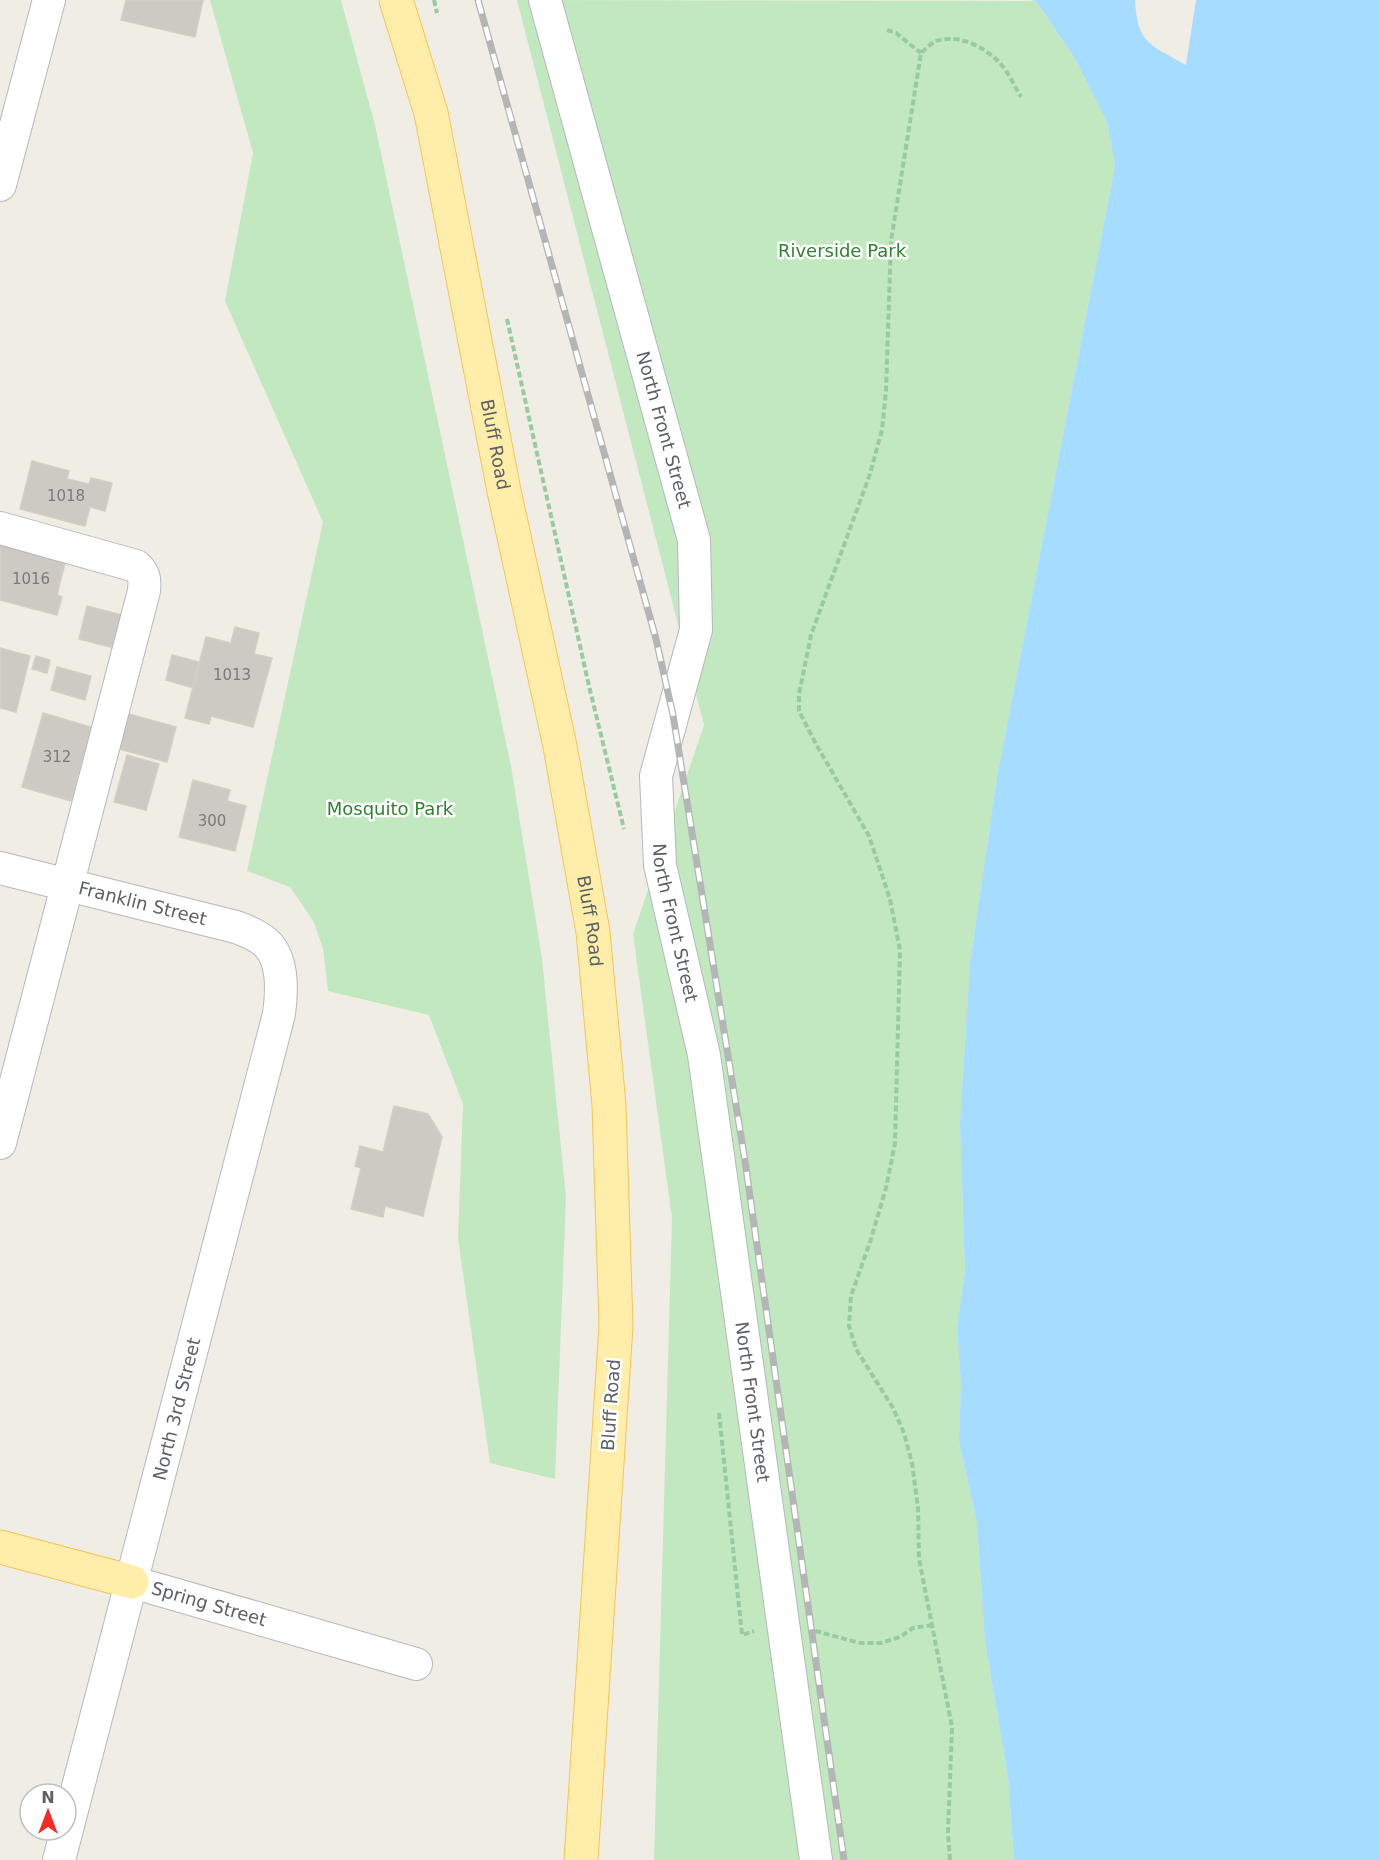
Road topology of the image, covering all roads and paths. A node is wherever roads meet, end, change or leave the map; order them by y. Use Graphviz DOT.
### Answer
graph roads {
  1 [pos="49,0"];
  2 [pos="396,0"];
  3 [pos="434,0"];
  4 [pos="545,0"];
  5 [pos="439,22"];
  6 [pos="887,30"];
  7 [pos="921,53"];
  8 [pos="1020,97"];
  9 [pos="0,185"];
  10 [pos="506,316"];
  11 [pos="0,528"];
  12 [pos="627,839"];
  13 [pos="0,868"];
  14 [pos="68,885"];
  15 [pos="275,957"];
  16 [pos="0,1143"];
  17 [pos="719,1409"];
  18 [pos="0,1547"];
  19 [pos="132,1582"];
  20 [pos="783,1621"];
  21 [pos="932,1625"];
  22 [pos="416,1664"];
  23 [pos="59,1860"];
  24 [pos="581,1860"];
  25 [pos="816,1860"];
  26 [pos="950,1860"];
  1 -- 9 [label="street"];
  2 -- 24 [label="main road, Bluff Road"];
  3 -- 5 [label="path"];
  4 -- 20 [label="street, North Front Street"];
  6 -- 7 [label="path"];
  7 -- 8 [label="path"];
  7 -- 21 [label="path"];
  10 -- 12 [label="path"];
  11 -- 14 [label="street"];
  13 -- 14 [label="street, Franklin Street"];
  14 -- 15 [label="street, Franklin Street"];
  14 -- 16 [label="street"];
  15 -- 19 [label="street, North 3rd Street"];
  17 -- 20 [label="path"];
  18 -- 19 [label="main road, Spring Street"];
  19 -- 22 [label="street, Spring Street"];
  19 -- 23 [label="street, North 3rd Street"];
  20 -- 21 [label="path"];
  20 -- 25 [label="street, North Front Street"];
  21 -- 26 [label="path"];
}
